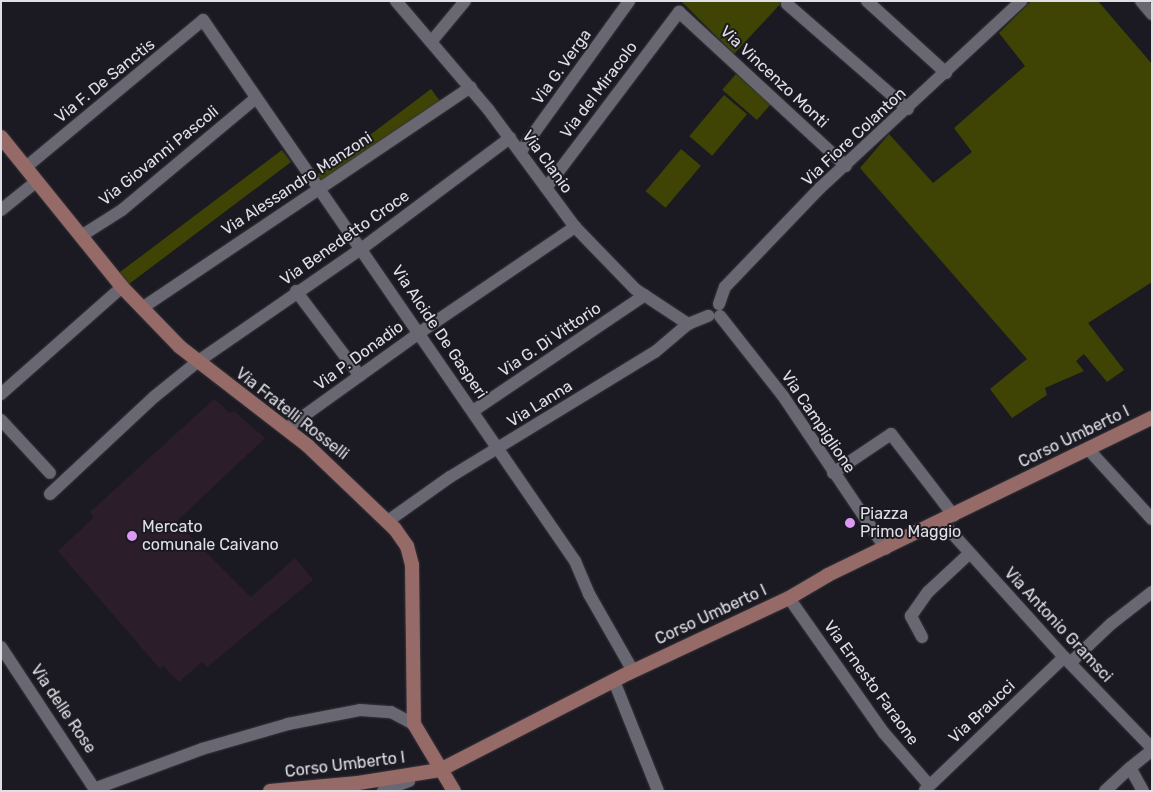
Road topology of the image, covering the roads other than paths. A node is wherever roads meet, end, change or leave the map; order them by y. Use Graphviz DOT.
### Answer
graph roads {
  1 [pos="396,1"];
  2 [pos="465,1"];
  3 [pos="629,1"];
  4 [pos="867,1"];
  5 [pos="1021,1"];
  6 [pos="1141,1"];
  7 [pos="786,4"];
  8 [pos="679,12"];
  9 [pos="1152,14"];
  10 [pos="203,20"];
  11 [pos="431,42"];
  12 [pos="946,72"];
  13 [pos="470,87"];
  14 [pos="256,98"];
  15 [pos="908,110"];
  16 [pos="1,137"];
  17 [pos="510,138"];
  18 [pos="521,151"];
  19 [pos="846,166"];
  20 [pos="26,167"];
  21 [pos="37,181"];
  22 [pos="546,188"];
  23 [pos="320,190"];
  24 [pos="1,210"];
  25 [pos="575,227"];
  26 [pos="81,236"];
  27 [pos="361,248"];
  28 [pos="122,287"];
  29 [pos="296,291"];
  30 [pos="645,296"];
  31 [pos="142,308"];
  32 [pos="715,312"];
  33 [pos="688,324"];
  34 [pos="419,332"];
  35 [pos="197,362"];
  36 [pos="360,376"];
  37 [pos="1,394"];
  38 [pos="473,411"];
  39 [pos="1152,418"];
  40 [pos="1,420"];
  41 [pos="287,428"];
  42 [pos="1088,449"];
  43 [pos="498,450"];
  44 [pos="50,473"];
  45 [pos="833,473"];
  46 [pos="50,494"];
  47 [pos="948,519"];
  48 [pos="1152,519"];
  49 [pos="388,521"];
  50 [pos="886,549"];
  51 [pos="970,553"];
  52 [pos="1152,592"];
  53 [pos="789,598"];
  54 [pos="922,637"];
  55 [pos="1,647"];
  56 [pos="1067,660"];
  57 [pos="633,671"];
  58 [pos="614,681"];
  59 [pos="414,724"];
  60 [pos="1152,749"];
  61 [pos="1130,768"];
  62 [pos="440,770"];
  63 [pos="927,788"];
  64 [pos="95,790"];
  65 [pos="270,791"];
  66 [pos="383,791"];
  67 [pos="454,791"];
  68 [pos="658,791"];
  69 [pos="1105,791"];
  70 [pos="1143,791"];
  1 -- 11 [label="street, Via Clanio"];
  2 -- 11 [label="street"];
  3 -- 18 [label="street, Via G. Verga"];
  4 -- 12 [label="street"];
  5 -- 12 [label="street, Via Fiore Colanton"];
  6 -- 9 [label="street"];
  7 -- 15 [label="street"];
  8 -- 19 [label="street, Via Vincenzo Monti"];
  8 -- 22 [label="street, Via del Miracolo"];
  10 -- 14 [label="street, Via Alcide De Gasperi"];
  10 -- 20 [label="street, Via F. De Sanctis"];
  11 -- 13 [label="street, Via Clanio"];
  12 -- 15 [label="street, Via Fiore Colanton"];
  13 -- 17 [label="street, Via Clanio"];
  13 -- 23 [label="street, Via Alessandro Manzoni"];
  14 -- 23 [label="street, Via Alcide De Gasperi"];
  14 -- 26 [label="street, Via Giovanni Pascoli"];
  15 -- 19 [label="street, Via Fiore Colanton"];
  16 -- 20 [label="main road, Via Fratelli Rosselli"];
  17 -- 18 [label="street, Via Clanio"];
  17 -- 27 [label="street, Via Benedetto Croce"];
  18 -- 22 [label="street, Via Clanio"];
  19 -- 32 [label="street, Via Fiore Colanton"];
  20 -- 21 [label="main road, Via Fratelli Rosselli"];
  21 -- 24 [label="street"];
  21 -- 26 [label="main road, Via Fratelli Rosselli"];
  22 -- 25 [label="street, Via Clanio"];
  23 -- 27 [label="street, Via Alcide De Gasperi"];
  23 -- 31 [label="street, Via Alessandro Manzoni"];
  25 -- 30 [label="street, Via Clanio"];
  25 -- 34 [label="street, Via P. Donadio"];
  26 -- 28 [label="main road, Via Fratelli Rosselli"];
  27 -- 29 [label="street, Via Benedetto Croce"];
  27 -- 34 [label="street, Via Alcide De Gasperi"];
  28 -- 31 [label="main road, Via Fratelli Rosselli"];
  28 -- 37 [label="street"];
  29 -- 35 [label="street, Via Benedetto Croce"];
  29 -- 36 [label="street"];
  30 -- 33 [label="street, Via Clanio"];
  30 -- 38 [label="street, Via G. Di Vittorio"];
  31 -- 35 [label="main road, Via Fratelli Rosselli"];
  32 -- 33 [label="street, Via Lanna"];
  32 -- 45 [label="street, Via Campiglione"];
  33 -- 43 [label="street, Via Lanna"];
  34 -- 36 [label="street, Via P. Donadio"];
  34 -- 38 [label="street, Via Alcide De Gasperi"];
  35 -- 41 [label="main road, Via Fratelli Rosselli"];
  35 -- 46 [label="street, Via Benedetto Croce"];
  36 -- 41 [label="street, Via P. Donadio"];
  38 -- 43 [label="street, Via Alcide De Gasperi"];
  39 -- 42 [label="main road, Corso Umberto I"];
  40 -- 44 [label="street"];
  41 -- 49 [label="main road, Via Fratelli Rosselli"];
  42 -- 47 [label="main road, Corso Umberto I"];
  42 -- 48 [label="street"];
  43 -- 49 [label="street, Via Lanna"];
  43 -- 57 [label="street, Via Alcide De Gasperi"];
  45 -- 47 [label="street, Via Antonio Gramsci"];
  45 -- 50 [label="street, Via Campiglione"];
  47 -- 50 [label="main road, Corso Umberto I"];
  47 -- 51 [label="street, Via Antonio Gramsci"];
  49 -- 59 [label="main road, Via Fratelli Rosselli"];
  50 -- 53 [label="main road, Corso Umberto I"];
  51 -- 54 [label="street"];
  51 -- 56 [label="street, Via Antonio Gramsci"];
  52 -- 56 [label="street, Via Braucci"];
  53 -- 57 [label="main road, Corso Umberto I"];
  53 -- 63 [label="street, Via Ernesto Faraone"];
  55 -- 64 [label="street, Via delle Rose"];
  56 -- 60 [label="street, Via Antonio Gramsci"];
  56 -- 63 [label="street, Via Braucci"];
  57 -- 58 [label="main road, Corso Umberto I"];
  58 -- 62 [label="main road, Corso Umberto I"];
  58 -- 68 [label="street"];
  59 -- 62 [label="main road, Via Fratelli Rosselli"];
  59 -- 64 [label="street"];
  60 -- 61 [label="street"];
  61 -- 69 [label="street"];
  61 -- 70 [label="street"];
  62 -- 65 [label="main road, Corso Umberto I"];
  62 -- 66 [label="street"];
  62 -- 67 [label="main road, Via Fratelli Rosselli"];
}
